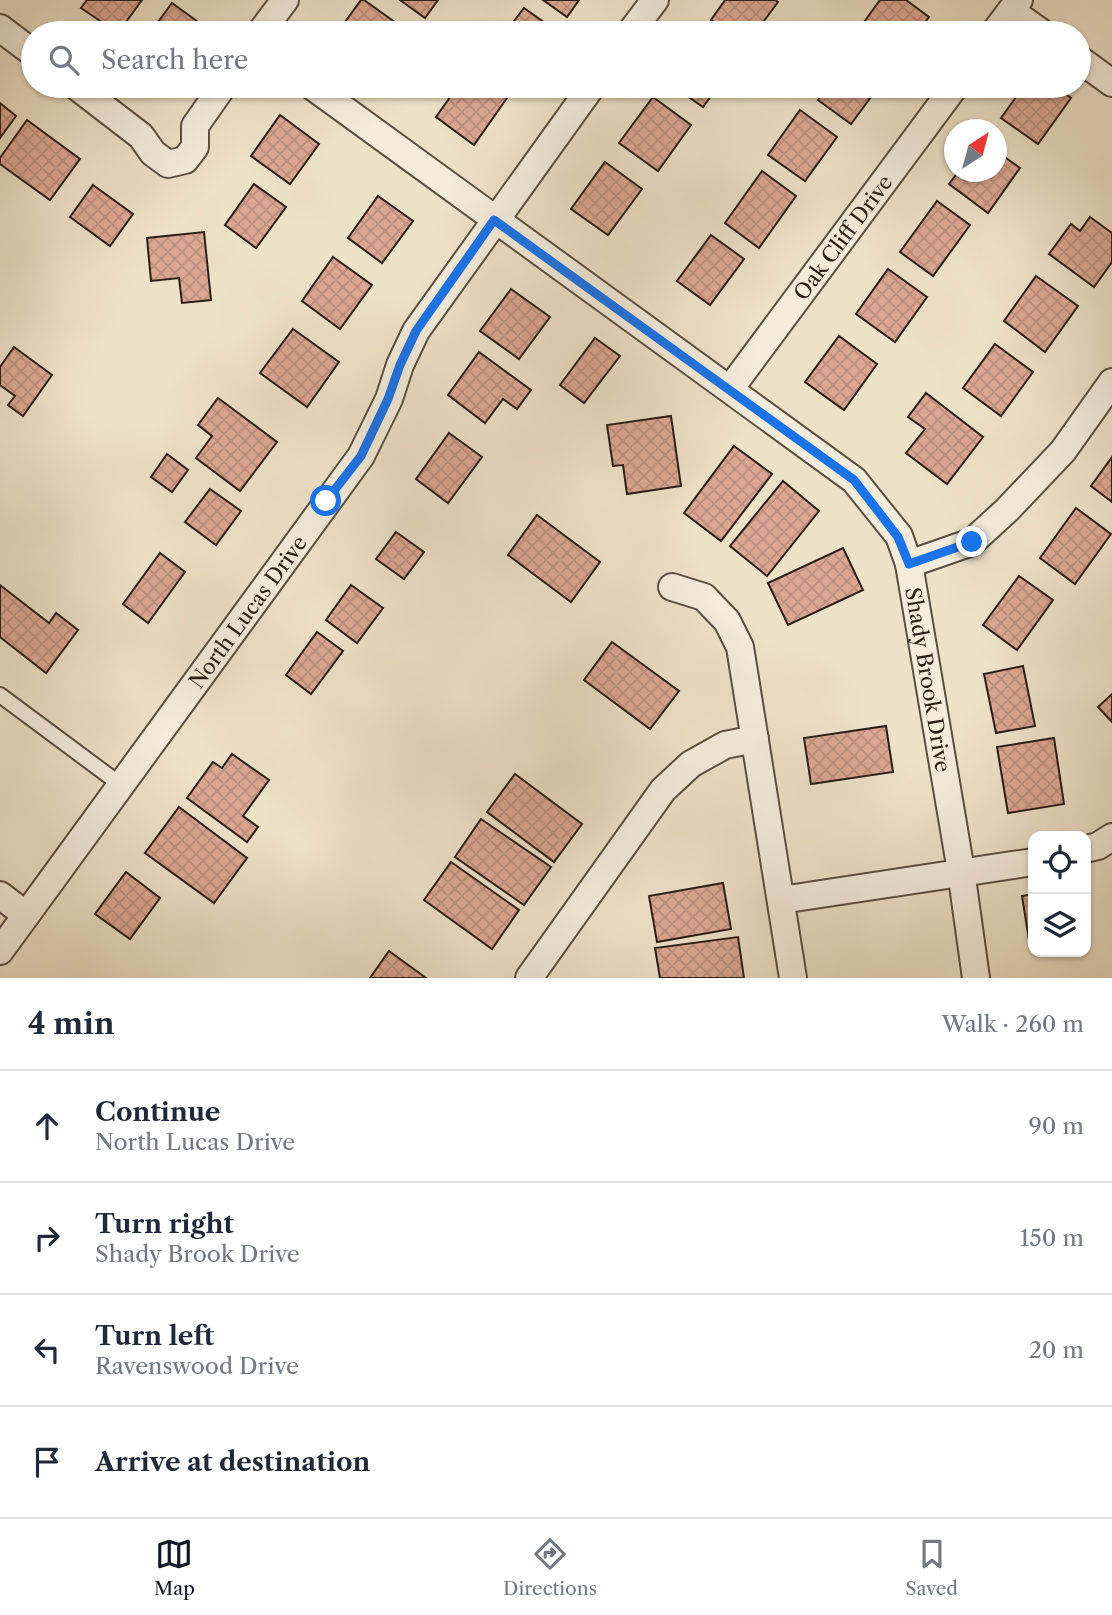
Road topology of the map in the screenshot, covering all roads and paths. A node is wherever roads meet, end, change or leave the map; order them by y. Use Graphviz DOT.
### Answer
graph roads {
  1 [pos="285,0"];
  2 [pos="655,0"];
  3 [pos="1015,6"];
  4 [pos="269,21"];
  5 [pos="639,21"];
  6 [pos="1003,21"];
  7 [pos="1030,21"];
  8 [pos="0,27"];
  9 [pos="21,44"];
  10 [pos="1091,68"];
  11 [pos="1112,83"];
  12 [pos="92,98"];
  13 [pos="215,98"];
  14 [pos="328,98"];
  15 [pos="583,98"];
  16 [pos="946,98"];
  17 [pos="494,220"];
  18 [pos="1112,382"];
  19 [pos="730,388"];
  20 [pos="909,564"];
  21 [pos="672,587"];
  22 [pos="0,695"];
  23 [pos="755,739"];
  24 [pos="121,785"];
  25 [pos="1112,837"];
  26 [pos="1091,848"];
  27 [pos="1028,863"];
  28 [pos="961,871"];
  29 [pos="0,895"];
  30 [pos="781,900"];
  31 [pos="26,915"];
  32 [pos="0,951"];
  33 [pos="529,978"];
  34 [pos="793,978"];
  35 [pos="976,978"];
  1 -- 4 [label="street"];
  2 -- 5 [label="street"];
  3 -- 6 [label="street"];
  3 -- 7 [label="street"];
  8 -- 9 [label="street"];
  10 -- 11 [label="street"];
  12 -- 13 [label="street"];
  14 -- 17 [label="street, Shady Brook Drive"];
  15 -- 17 [label="street, North Lucas Drive"];
  16 -- 19 [label="street, Oak Cliff Drive"];
  17 -- 19 [label="street, Shady Brook Drive"];
  17 -- 24 [label="street, North Lucas Drive"];
  18 -- 20 [label="street"];
  19 -- 20 [label="street, Shady Brook Drive"];
  20 -- 28 [label="street, Shady Brook Drive"];
  21 -- 23 [label="street"];
  22 -- 24 [label="lane"];
  23 -- 30 [label="street"];
  23 -- 33 [label="street"];
  24 -- 31 [label="street, North Lucas Drive"];
  25 -- 26 [label="street"];
  27 -- 28 [label="street"];
  28 -- 30 [label="street"];
  28 -- 35 [label="street, Shady Brook Drive"];
  29 -- 31 [label="street"];
  30 -- 34 [label="street"];
  31 -- 32 [label="street, North Lucas Drive"];
}
